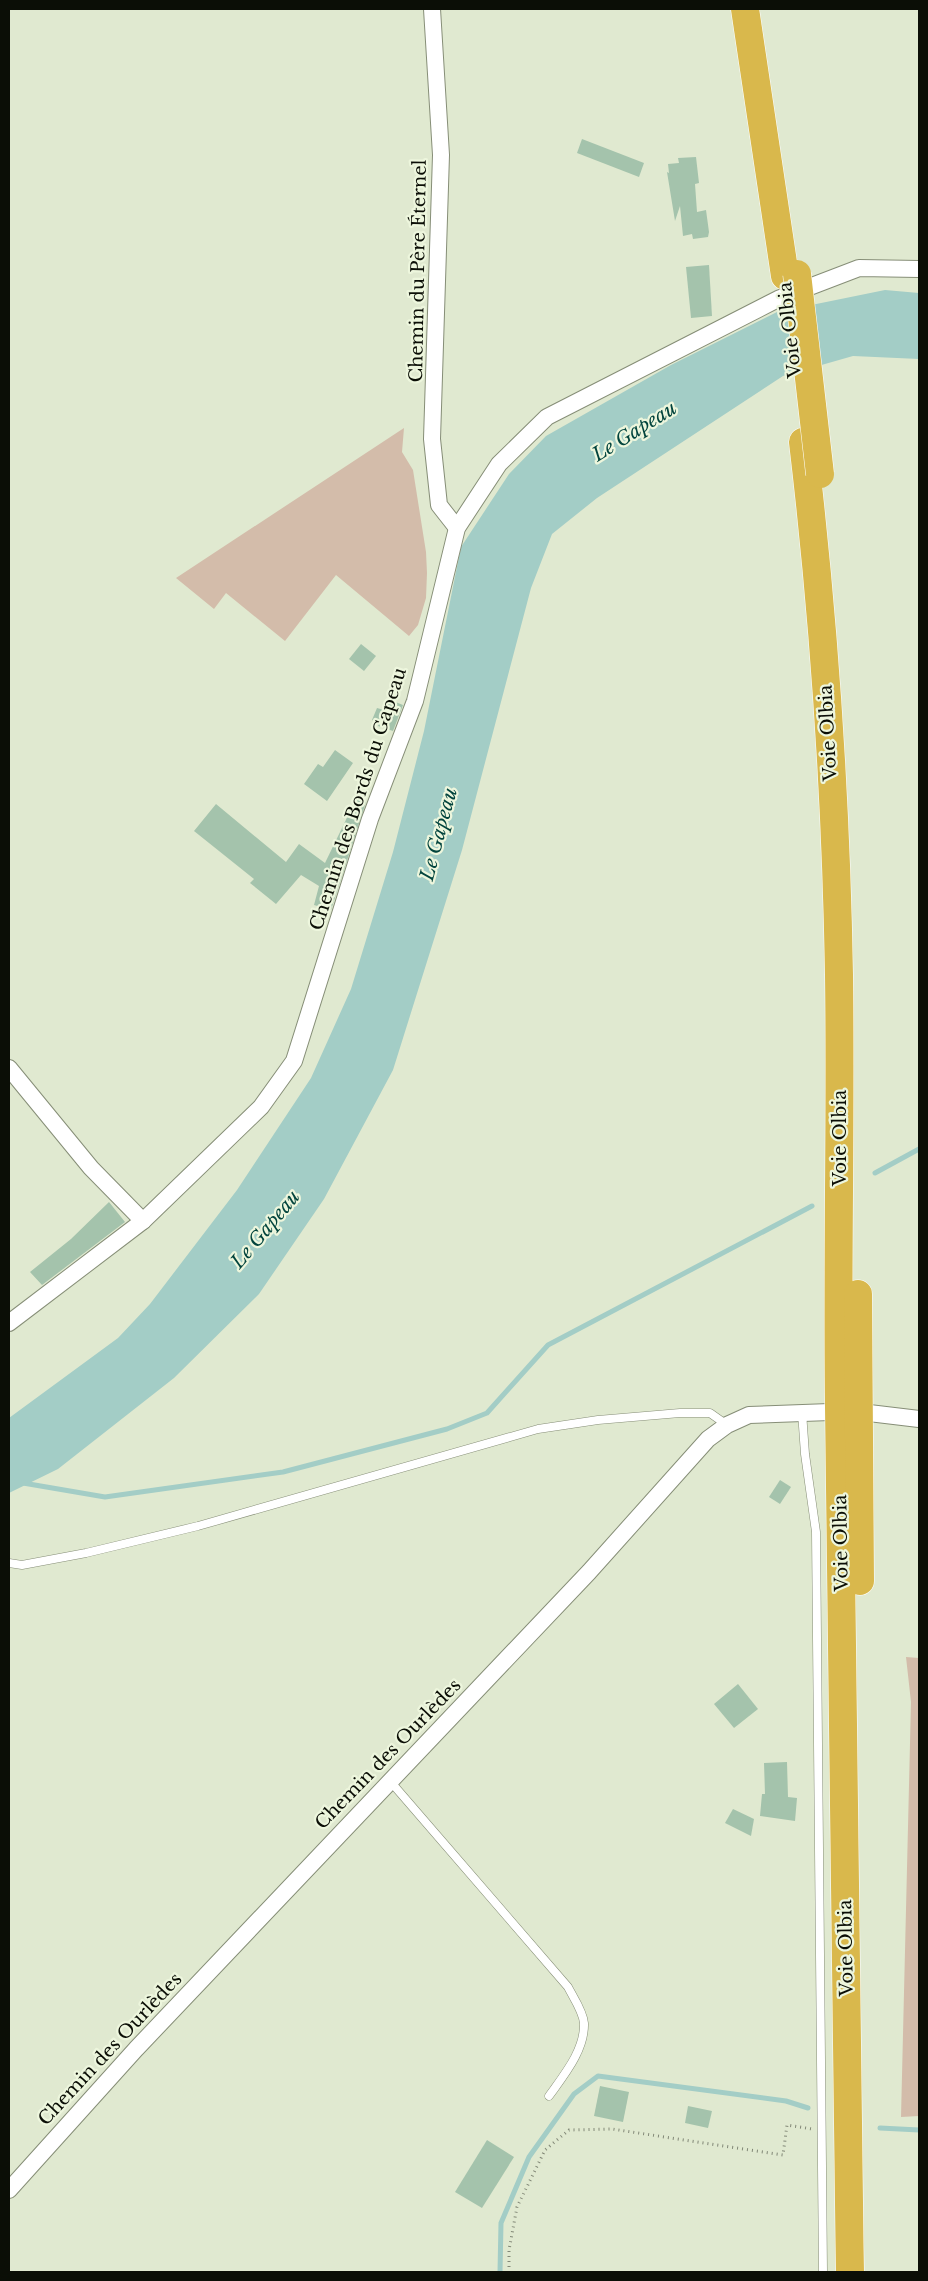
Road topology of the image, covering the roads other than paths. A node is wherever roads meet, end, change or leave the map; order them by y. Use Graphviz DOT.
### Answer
graph roads {
  1 [pos="432,9"];
  2 [pos="744,9"];
  3 [pos="760,9"];
  4 [pos="919,269"];
  5 [pos="791,275"];
  6 [pos="814,476"];
  7 [pos="457,528"];
  8 [pos="9,1068"];
  9 [pos="143,1221"];
  10 [pos="9,1323"];
  11 [pos="802,1412"];
  12 [pos="830,1412"];
  13 [pos="869,1413"];
  14 [pos="919,1419"];
  15 [pos="727,1425"];
  16 [pos="9,1564"];
  17 [pos="390,1781"];
  18 [pos="549,2096"];
  19 [pos="9,2190"];
  20 [pos="823,2272"];
  21 [pos="850,2272"];
  22 [pos="865,2272"];
  1 -- 7 [label="street, Chemin du Père Éternel"];
  2 -- 5 [label="highway, Voie Olbia"];
  3 -- 5 [label="highway, Voie Olbia"];
  4 -- 7 [label="street, Chemin des Bords du Gapeau"];
  5 -- 6 [label="highway, Voie Olbia"];
  6 -- 21 [label="highway, Voie Olbia"];
  6 -- 22 [label="highway, Voie Olbia"];
  7 -- 9 [label="street, Chemin des Bords du Gapeau"];
  8 -- 9 [label="street"];
  9 -- 10 [label="street, Chemin des Bords du Gapeau"];
  11 -- 12 [label="street, Chemin des Ourlèdes"];
  11 -- 15 [label="street, Chemin des Ourlèdes"];
  11 -- 20 [label="lane"];
  13 -- 14 [label="street"];
  15 -- 16 [label="lane"];
  15 -- 17 [label="street, Chemin des Ourlèdes"];
  17 -- 18 [label="lane"];
  17 -- 19 [label="street, Chemin des Ourlèdes"];
}
